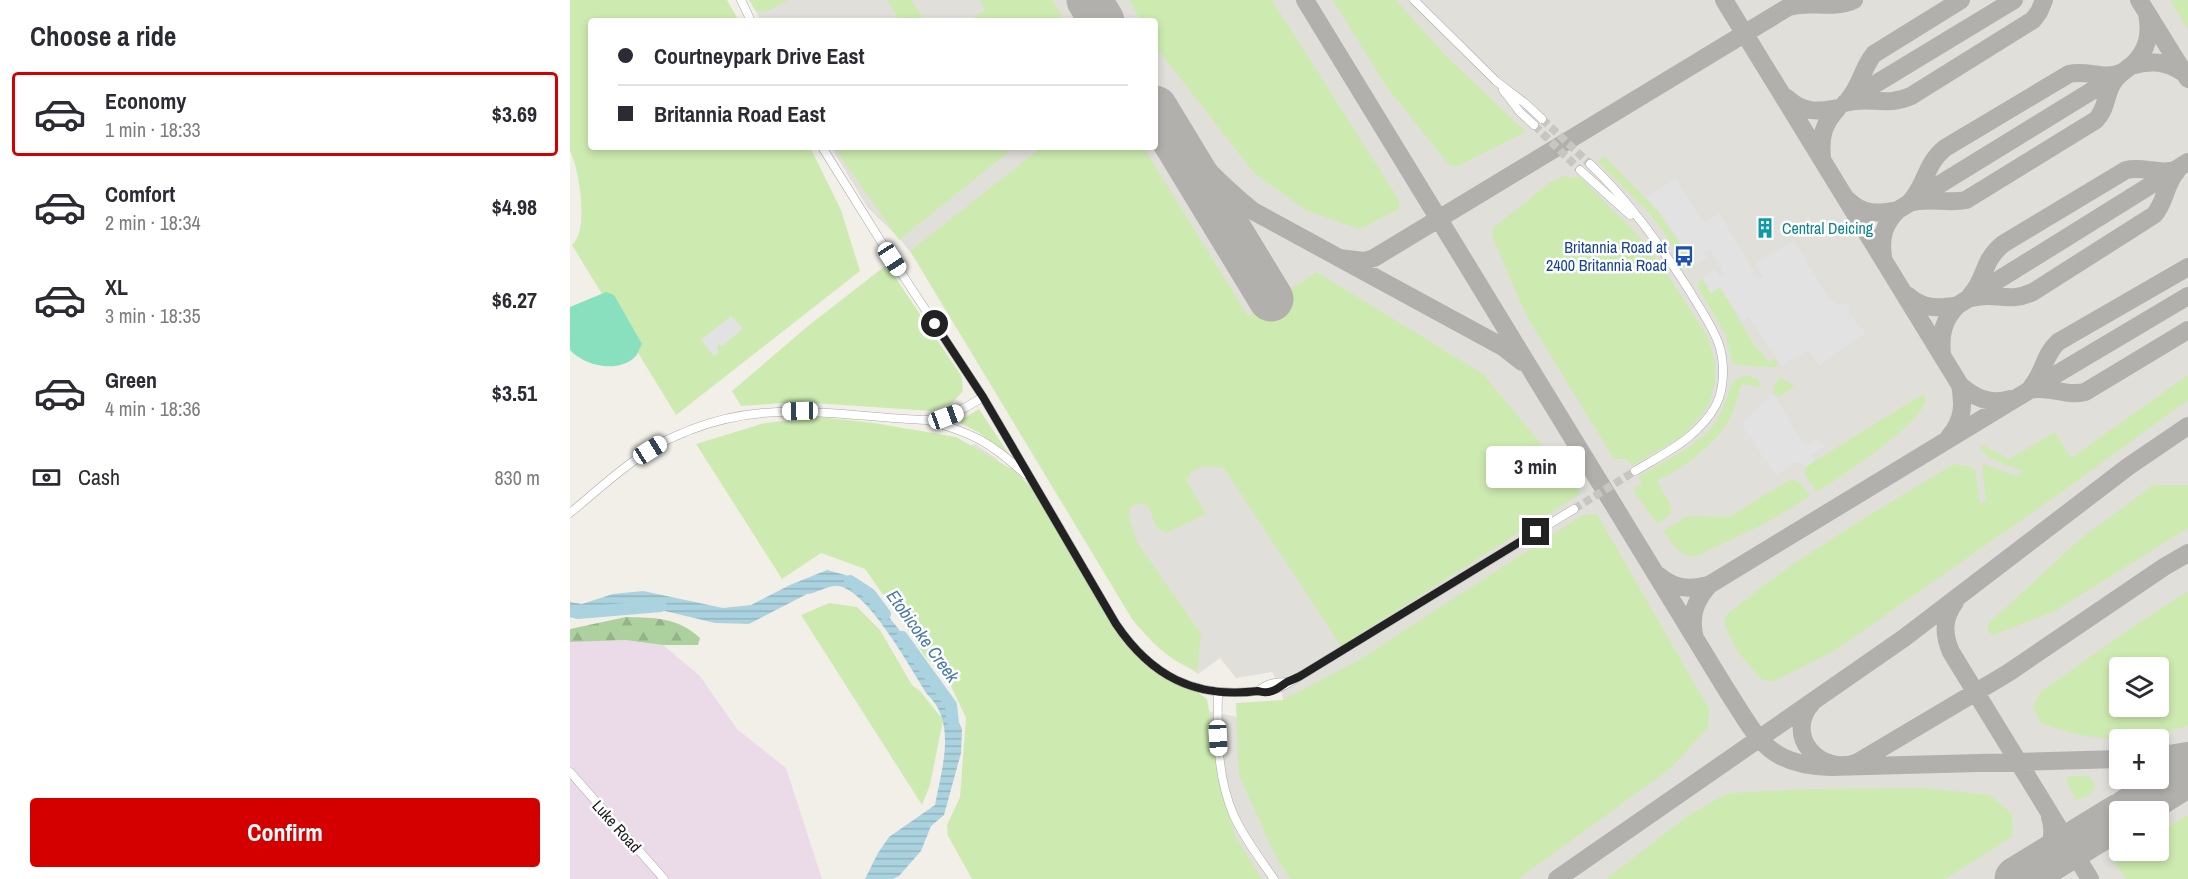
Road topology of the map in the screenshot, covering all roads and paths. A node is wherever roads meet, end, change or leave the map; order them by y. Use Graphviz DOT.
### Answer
graph roads {
  1 [pos="741,0"];
  2 [pos="1414,0"];
  3 [pos="750,18"];
  4 [pos="1496,81"];
  5 [pos="1542,119"];
  6 [pos="1534,126"];
  7 [pos="824,150"];
  8 [pos="1590,164"];
  9 [pos="1580,170"];
  10 [pos="1640,223"];
  11 [pos="983,397"];
  12 [pos="926,420"];
  13 [pos="1635,471"];
  14 [pos="1032,480"];
  15 [pos="1574,509"];
  16 [pos="570,513"];
  17 [pos="1218,693"];
  18 [pos="570,772"];
  19 [pos="664,879"];
  20 [pos="1274,879"];
  1 -- 3 [label="street"];
  2 -- 4 [label="street"];
  4 -- 5 [label="street"];
  4 -- 6 [label="street"];
  7 -- 11 [label="street"];
  8 -- 10 [label="street"];
  9 -- 10 [label="street"];
  10 -- 13 [label="street"];
  11 -- 12 [label="street"];
  11 -- 14 [label="street"];
  12 -- 14 [label="street"];
  12 -- 16 [label="street"];
  14 -- 17 [label="street"];
  15 -- 17 [label="street"];
  17 -- 20 [label="street"];
  18 -- 19 [label="street, Luke Road"];
}
